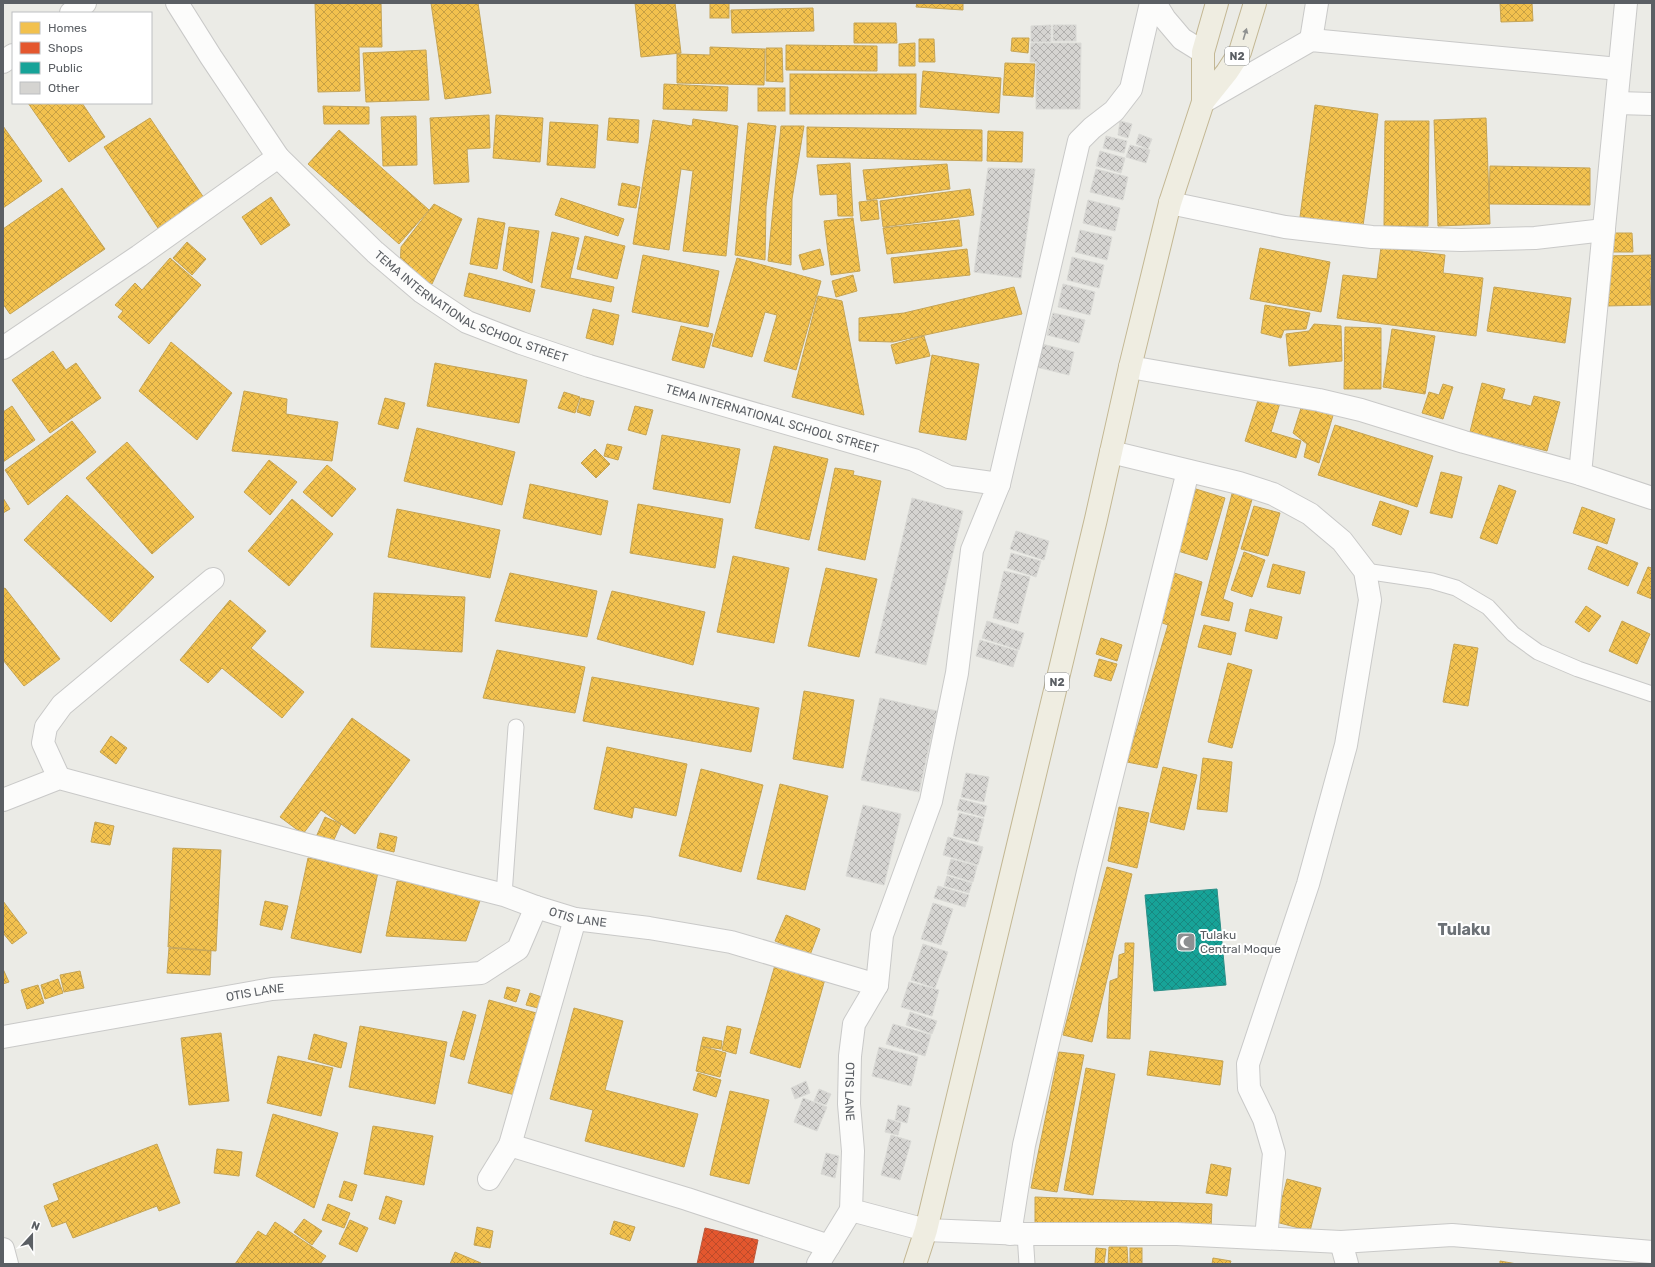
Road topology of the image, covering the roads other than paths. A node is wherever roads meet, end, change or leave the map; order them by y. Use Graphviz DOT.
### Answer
graph roads {
  1 [pos="85,3"];
  2 [pos="177,3"];
  3 [pos="1152,3"];
  4 [pos="1155,3"];
  5 [pos="1217,3"];
  6 [pos="1254,3"];
  7 [pos="1317,3"];
  8 [pos="1626,3"];
  9 [pos="73,12"];
  10 [pos="1311,40"];
  11 [pos="1203,52"];
  12 [pos="12,56"];
  13 [pos="3,62"];
  14 [pos="1619,69"];
  15 [pos="1203,102"];
  16 [pos="1617,103"];
  17 [pos="1652,104"];
  18 [pos="278,157"];
  19 [pos="1170,203"];
  20 [pos="1604,230"];
  21 [pos="3,348"];
  22 [pos="1130,367"];
  23 [pos="1111,452"];
  24 [pos="1188,471"];
  25 [pos="1580,474"];
  26 [pos="999,484"];
  27 [pos="1652,498"];
  28 [pos="1365,571"];
  29 [pos="212,579"];
  30 [pos="1652,694"];
  31 [pos="516,727"];
  32 [pos="59,778"];
  33 [pos="3,800"];
  34 [pos="504,895"];
  35 [pos="536,907"];
  36 [pos="575,919"];
  37 [pos="877,985"];
  38 [pos="3,1037"];
  39 [pos="510,1145"];
  40 [pos="489,1179"];
  41 [pos="851,1210"];
  42 [pos="926,1230"];
  43 [pos="1018,1234"];
  44 [pos="1266,1238"];
  45 [pos="1341,1242"];
  46 [pos="3,1249"];
  47 [pos="1652,1252"];
  48 [pos="823,1255"];
  49 [pos="7,1264"];
  50 [pos="915,1264"];
  51 [pos="1027,1264"];
  52 [pos="1347,1264"];
  1 -- 9 [label="street"];
  2 -- 18 [label="street, TEMA INTERNATIONAL SCHOOL STREET"];
  3 -- 26 [label="street"];
  4 -- 11 [label="street"];
  5 -- 11 [label="highway, N2"];
  15 -- 6 [label="highway, N2, one-way"];
  7 -- 10 [label="street"];
  8 -- 14 [label="street"];
  10 -- 14 [label="street"];
  10 -- 15 [label="street"];
  11 -- 15 [label="highway, N2"];
  12 -- 13 [label="street"];
  14 -- 16 [label="street"];
  15 -- 19 [label="highway, N2"];
  16 -- 17 [label="street"];
  16 -- 20 [label="street"];
  18 -- 21 [label="street"];
  18 -- 26 [label="street, TEMA INTERNATIONAL SCHOOL STREET"];
  19 -- 20 [label="street"];
  19 -- 22 [label="highway, N2"];
  20 -- 25 [label="street"];
  22 -- 23 [label="highway, N2"];
  22 -- 25 [label="street"];
  23 -- 24 [label="street"];
  23 -- 42 [label="highway, N2"];
  24 -- 28 [label="street"];
  24 -- 43 [label="street"];
  25 -- 27 [label="street"];
  26 -- 37 [label="street"];
  28 -- 30 [label="lane"];
  28 -- 44 [label="street"];
  29 -- 32 [label="street"];
  31 -- 34 [label="lane"];
  32 -- 33 [label="street"];
  32 -- 34 [label="street"];
  34 -- 35 [label="street"];
  35 -- 36 [label="street, OTIS LANE"];
  35 -- 38 [label="street, OTIS LANE"];
  36 -- 37 [label="street, OTIS LANE"];
  36 -- 39 [label="street"];
  37 -- 41 [label="street, OTIS LANE"];
  39 -- 40 [label="street"];
  39 -- 48 [label="street"];
  41 -- 42 [label="street"];
  41 -- 48 [label="street"];
  42 -- 43 [label="street"];
  42 -- 50 [label="highway, N2"];
  43 -- 44 [label="street"];
  43 -- 51 [label="lane"];
  44 -- 45 [label="street"];
  45 -- 47 [label="street"];
  45 -- 52 [label="street"];
  46 -- 49 [label="street"];
}
